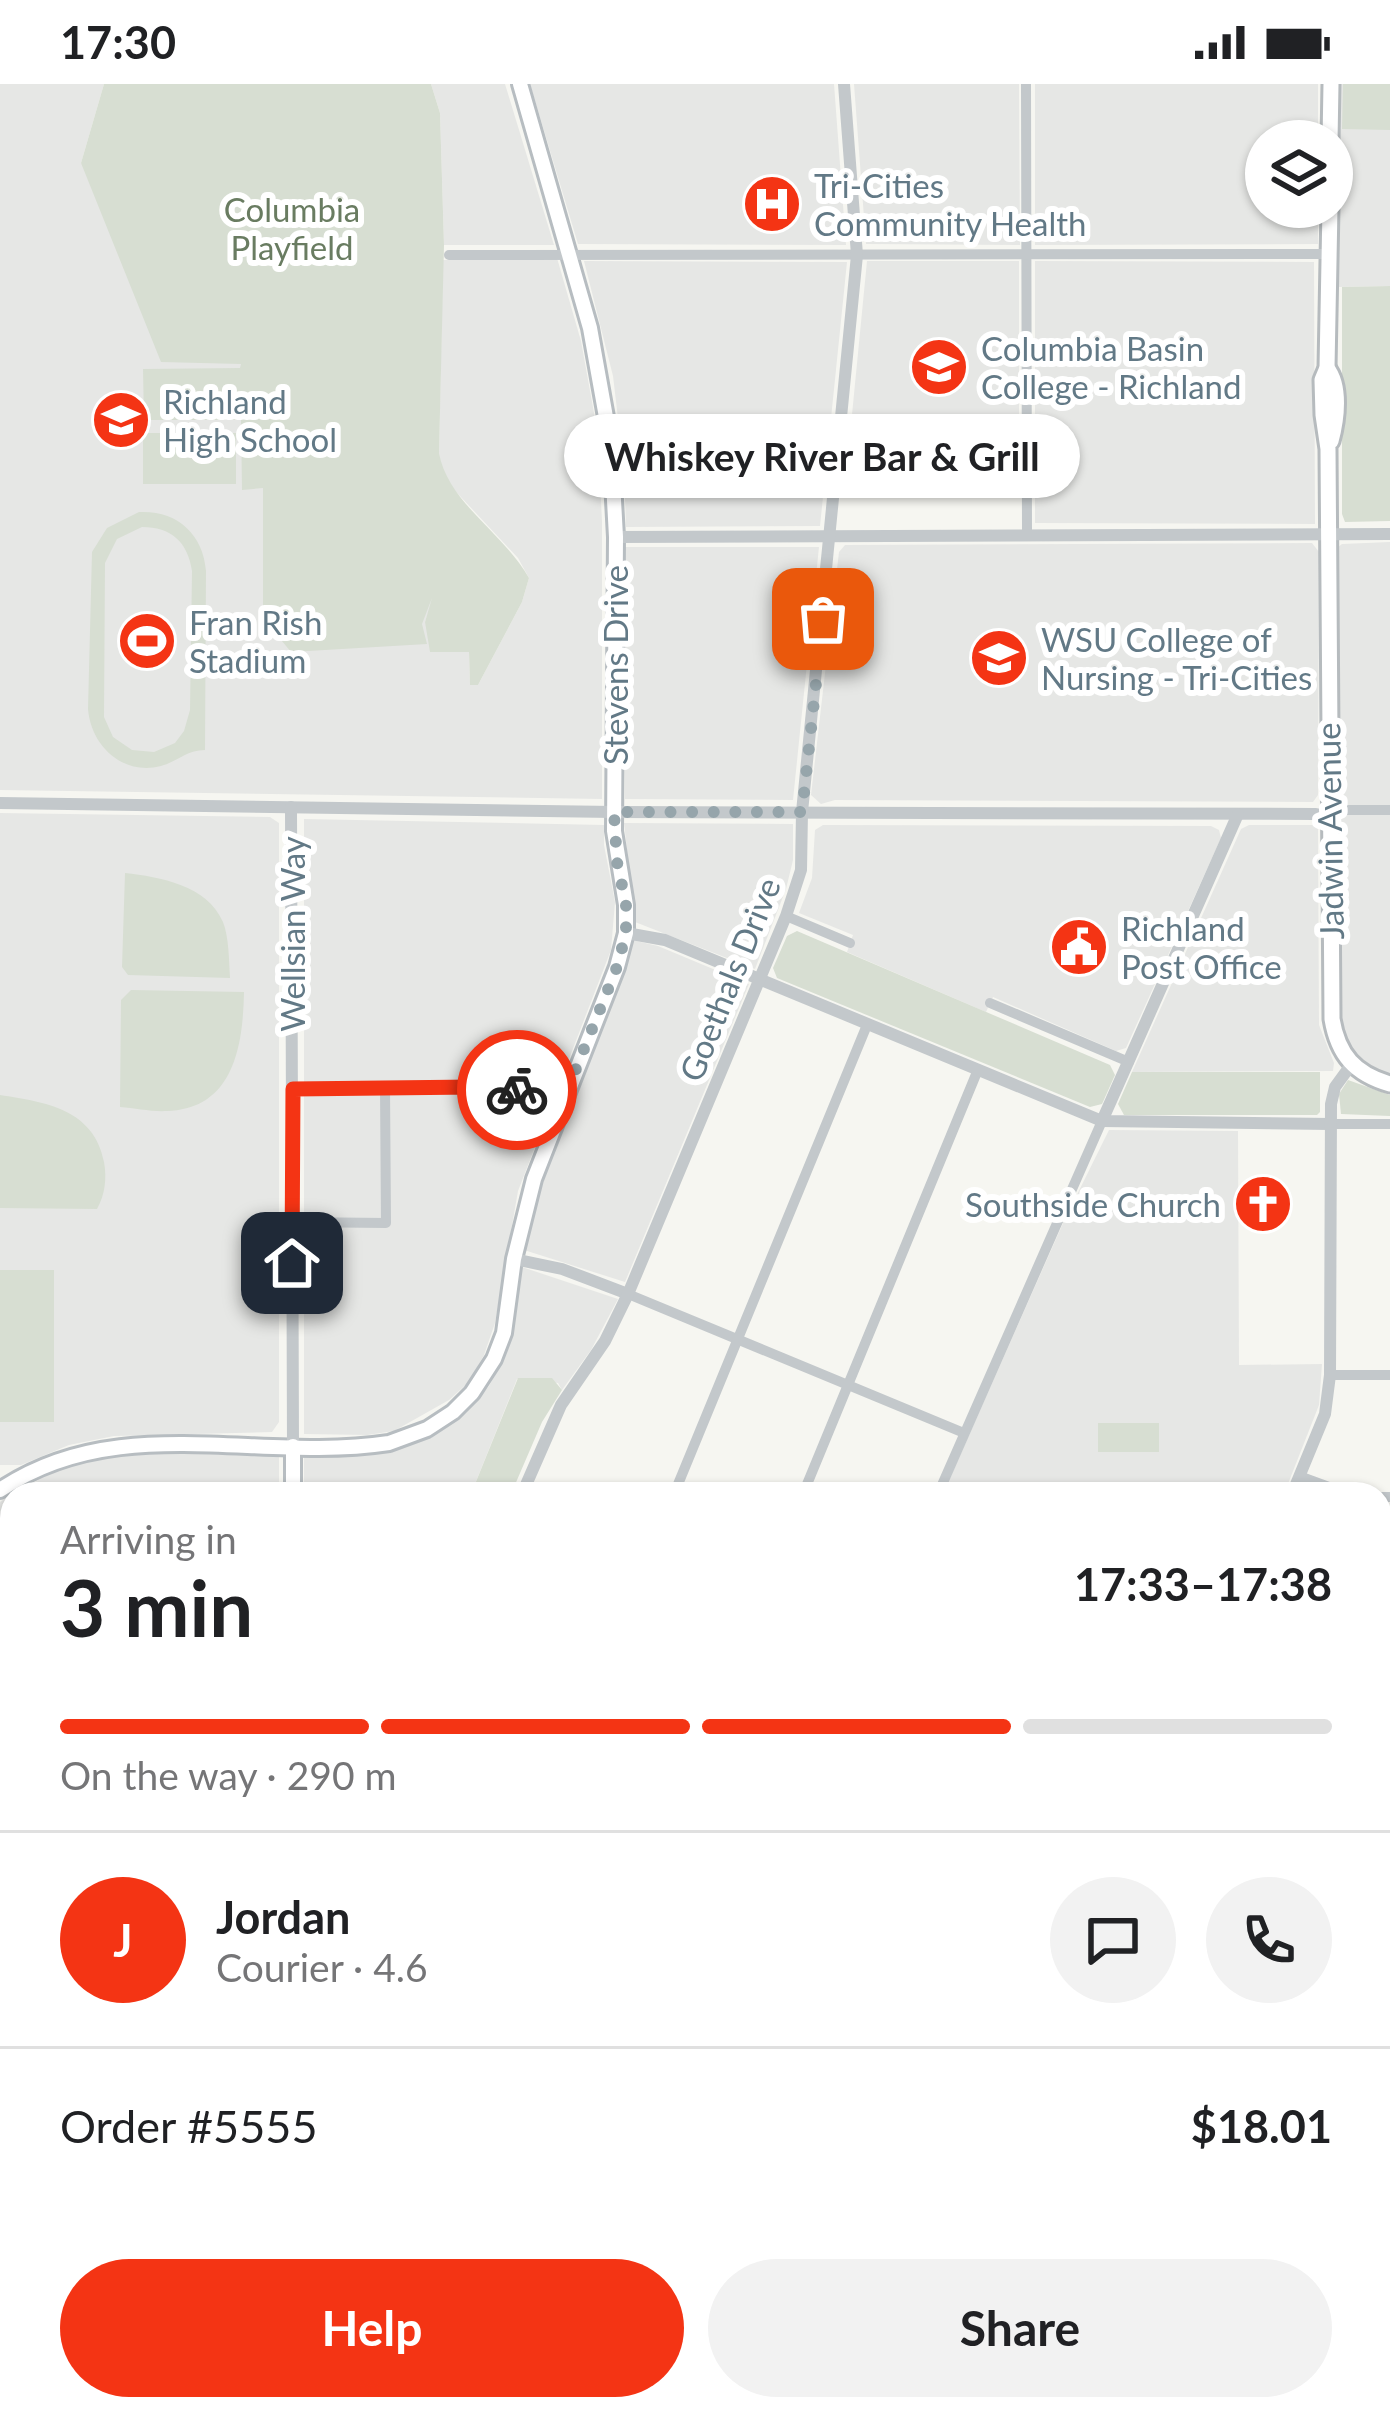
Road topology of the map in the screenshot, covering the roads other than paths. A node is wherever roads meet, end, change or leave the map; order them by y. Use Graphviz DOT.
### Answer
graph roads {
  1 [pos="520,84"];
  2 [pos="844,84"];
  3 [pos="1026,84"];
  4 [pos="1331,84"];
  5 [pos="1330,120"];
  6 [pos="1330,228"];
  7 [pos="1027,253"];
  8 [pos="570,254"];
  9 [pos="1329,254"];
  10 [pos="449,255"];
  11 [pos="857,255"];
  12 [pos="1390,534"];
  13 [pos="1027,535"];
  14 [pos="831,536"];
  15 [pos="1327,536"];
  16 [pos="616,537"];
  17 [pos="0,803"];
  18 [pos="291,807"];
  19 [pos="614,812"];
  20 [pos="802,812"];
  21 [pos="1238,814"];
  22 [pos="1324,814"];
  23 [pos="1390,814"];
  24 [pos="786,916"];
  25 [pos="626,933"];
  26 [pos="850,943"];
  27 [pos="759,980"];
  28 [pos="990,1003"];
  29 [pos="867,1025"];
  30 [pos="1129,1063"];
  31 [pos="1351,1064"];
  32 [pos="977,1072"];
  33 [pos="1390,1084"];
  34 [pos="385,1088"];
  35 [pos="293,1089"];
  36 [pos="561,1106"];
  37 [pos="1102,1121"];
  38 [pos="1331,1124"];
  39 [pos="1390,1124"];
  40 [pos="292,1222"];
  41 [pos="514,1259"];
  42 [pos="628,1294"];
  43 [pos="737,1340"];
  44 [pos="1330,1375"];
  45 [pos="1390,1375"];
  46 [pos="848,1386"];
  47 [pos="964,1433"];
  48 [pos="293,1446"];
  49 [pos="1299,1476"];
  50 [pos="14,1482"];
  51 [pos="293,1482"];
  52 [pos="527,1482"];
  53 [pos="679,1482"];
  54 [pos="808,1482"];
  55 [pos="943,1482"];
  56 [pos="1297,1482"];
  57 [pos="1315,1482"];
  1 -- 8 [label="main road, Stevens Drive"];
  2 -- 11 [label="street, Goethals Drive"];
  3 -- 7 [label="street"];
  4 -- 5 [label="main road"];
  6 -- 9 [label="main road, Jadwin Avenue"];
  7 -- 9 [label="street"];
  7 -- 11 [label="street"];
  7 -- 13 [label="street"];
  8 -- 10 [label="street"];
  8 -- 11 [label="street"];
  8 -- 16 [label="main road, Stevens Drive"];
  9 -- 15 [label="main road, Jadwin Avenue"];
  11 -- 14 [label="street, Goethals Drive"];
  12 -- 15 [label="street"];
  13 -- 14 [label="street"];
  13 -- 15 [label="street"];
  14 -- 16 [label="street"];
  14 -- 20 [label="street, Goethals Drive"];
  15 -- 22 [label="main road, Jadwin Avenue"];
  16 -- 19 [label="main road, Stevens Drive"];
  17 -- 18 [label="street"];
  18 -- 19 [label="street"];
  18 -- 35 [label="street, Wellsian Way"];
  19 -- 20 [label="street"];
  19 -- 25 [label="main road, Stevens Drive"];
  20 -- 21 [label="street"];
  20 -- 24 [label="street, Goethals Drive"];
  21 -- 22 [label="street"];
  21 -- 30 [label="street"];
  22 -- 23 [label="street"];
  22 -- 31 [label="main road, Jadwin Avenue"];
  24 -- 26 [label="street"];
  24 -- 27 [label="street, Goethals Drive"];
  25 -- 27 [label="street"];
  25 -- 36 [label="main road, Stevens Drive"];
  27 -- 29 [label="street"];
  27 -- 42 [label="street, Goethals Drive"];
  28 -- 30 [label="street"];
  29 -- 32 [label="street"];
  29 -- 43 [label="street"];
  30 -- 37 [label="street"];
  31 -- 33 [label="main road"];
  31 -- 38 [label="street"];
  32 -- 37 [label="street"];
  32 -- 46 [label="street"];
  34 -- 35 [label="street"];
  34 -- 36 [label="street"];
  34 -- 40 [label="street"];
  35 -- 40 [label="street, Wellsian Way"];
  36 -- 41 [label="main road, Stevens Drive"];
  37 -- 38 [label="street"];
  37 -- 47 [label="street"];
  38 -- 39 [label="street"];
  38 -- 44 [label="street"];
  40 -- 48 [label="street, Wellsian Way"];
  41 -- 42 [label="street"];
  41 -- 48 [label="main road, Stevens Drive"];
  42 -- 43 [label="street"];
  42 -- 52 [label="street, Goethals Drive"];
  43 -- 46 [label="street"];
  43 -- 53 [label="street"];
  44 -- 45 [label="street"];
  44 -- 49 [label="street"];
  46 -- 47 [label="street"];
  46 -- 54 [label="street"];
  47 -- 55 [label="street"];
  48 -- 50 [label="main road, Stevens Drive"];
  48 -- 51 [label="main road, Wellsian Way"];
  49 -- 56 [label="street"];
  49 -- 57 [label="street"];
}
